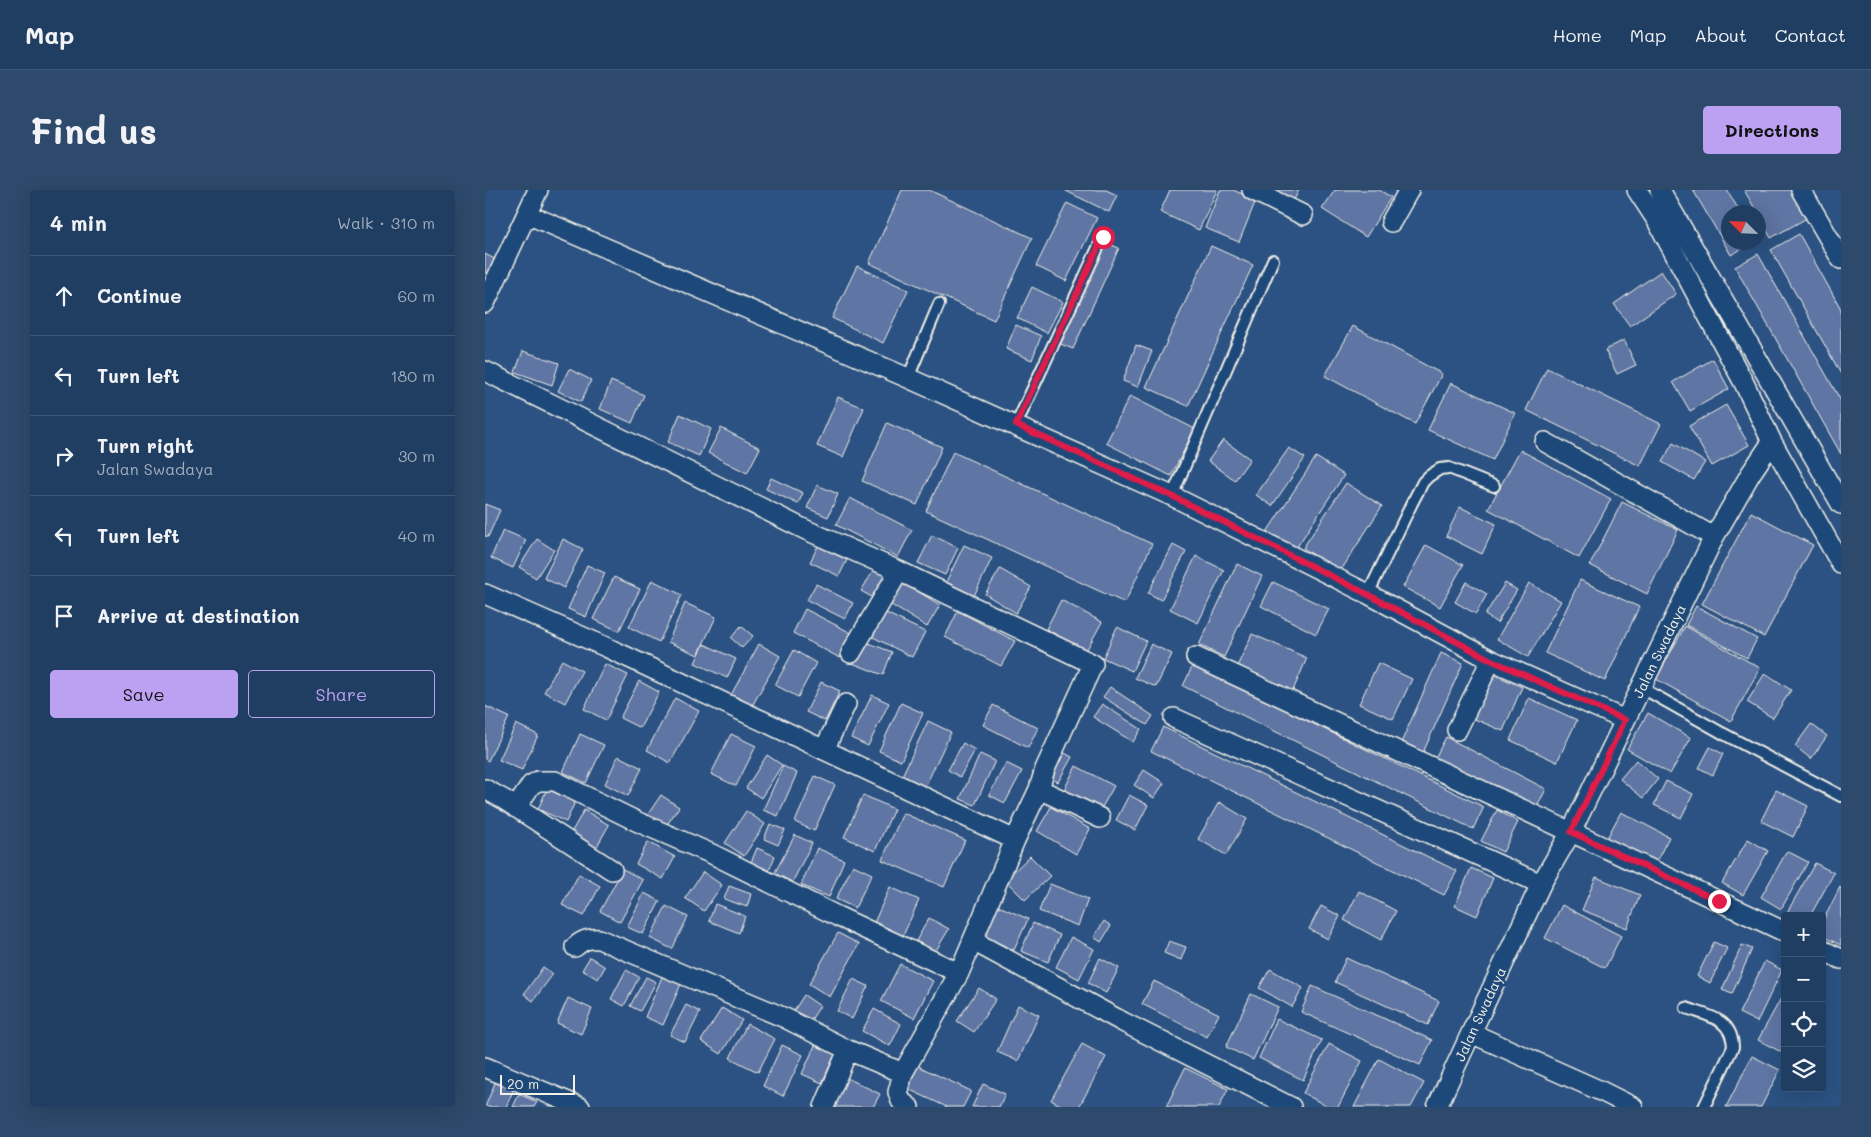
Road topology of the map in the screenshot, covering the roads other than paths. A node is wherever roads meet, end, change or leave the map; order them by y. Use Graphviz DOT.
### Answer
graph roads {
  1 [pos="538,190"];
  2 [pos="1252,190"];
  3 [pos="1409,190"];
  4 [pos="1637,190"];
  5 [pos="1660,190"];
  6 [pos="1801,190"];
  7 [pos="527,214"];
  8 [pos="1303,215"];
  9 [pos="1391,222"];
  10 [pos="1103,237"];
  11 [pos="1841,259"];
  12 [pos="1273,260"];
  13 [pos="485,304"];
  14 [pos="939,304"];
  15 [pos="485,371"];
  16 [pos="908,378"];
  17 [pos="1016,425"];
  18 [pos="1545,442"];
  19 [pos="1773,442"];
  20 [pos="1494,486"];
  21 [pos="1172,496"];
  22 [pos="1841,504"];
  23 [pos="1714,537"];
  24 [pos="1841,564"];
  25 [pos="899,571"];
  26 [pos="485,594"];
  27 [pos="1367,594"];
  28 [pos="851,653"];
  29 [pos="1196,657"];
  30 [pos="1491,660"];
  31 [pos="1642,688"];
  32 [pos="846,704"];
  33 [pos="1174,718"];
  34 [pos="1625,720"];
  35 [pos="1457,730"];
  36 [pos="823,750"];
  37 [pos="485,789"];
  38 [pos="1039,789"];
  39 [pos="1841,796"];
  40 [pos="517,808"];
  41 [pos="1100,818"];
  42 [pos="1571,832"];
  43 [pos="1015,840"];
  44 [pos="612,870"];
  45 [pos="1541,884"];
  46 [pos="1781,930"];
  47 [pos="973,940"];
  48 [pos="575,947"];
  49 [pos="1826,952"];
  50 [pos="1841,958"];
  51 [pos="959,973"];
  52 [pos="1686,1008"];
  53 [pos="1471,1033"];
  54 [pos="848,1050"];
  55 [pos="485,1067"];
  56 [pos="903,1074"];
  57 [pos="1600,1099"];
  58 [pos="580,1107"];
  59 [pos="824,1107"];
  60 [pos="909,1107"];
  61 [pos="1291,1107"];
  62 [pos="1437,1107"];
  63 [pos="1633,1107"];
  64 [pos="1703,1107"];
  1 -- 7 [label="street"];
  2 -- 8 [label="street"];
  3 -- 9 [label="street"];
  4 -- 19 [label="street"];
  5 -- 22 [label="street"];
  6 -- 11 [label="street"];
  7 -- 13 [label="street"];
  7 -- 16 [label="street"];
  10 -- 17 [label="lane"];
  12 -- 21 [label="lane"];
  14 -- 16 [label="lane"];
  15 -- 25 [label="street"];
  16 -- 17 [label="street"];
  17 -- 21 [label="street"];
  18 -- 23 [label="street"];
  19 -- 23 [label="street, Jalan Swadaya"];
  19 -- 24 [label="street"];
  20 -- 27 [label="lane"];
  21 -- 27 [label="street"];
  23 -- 31 [label="street, Jalan Swadaya"];
  25 -- 28 [label="street"];
  25 -- 38 [label="street"];
  26 -- 36 [label="street"];
  27 -- 30 [label="street"];
  29 -- 42 [label="street"];
  30 -- 34 [label="street"];
  30 -- 35 [label="street"];
  31 -- 34 [label="street, Jalan Swadaya"];
  31 -- 39 [label="lane"];
  32 -- 36 [label="street"];
  33 -- 45 [label="street"];
  34 -- 42 [label="street, Jalan Swadaya"];
  36 -- 43 [label="street"];
  37 -- 40 [label="street"];
  38 -- 41 [label="street"];
  38 -- 43 [label="street"];
  40 -- 44 [label="street"];
  40 -- 51 [label="street"];
  42 -- 45 [label="street, Jalan Swadaya"];
  42 -- 46 [label="street"];
  43 -- 47 [label="street"];
  45 -- 53 [label="street, Jalan Swadaya"];
  47 -- 51 [label="street"];
  47 -- 61 [label="street"];
  48 -- 54 [label="street"];
  49 -- 50 [label="street"];
  51 -- 56 [label="street"];
  52 -- 64 [label="lane"];
  53 -- 57 [label="street"];
  53 -- 62 [label="street, Jalan Swadaya"];
  54 -- 56 [label="street"];
  54 -- 59 [label="street"];
  55 -- 58 [label="street"];
  56 -- 60 [label="street"];
  57 -- 63 [label="street"];
}
